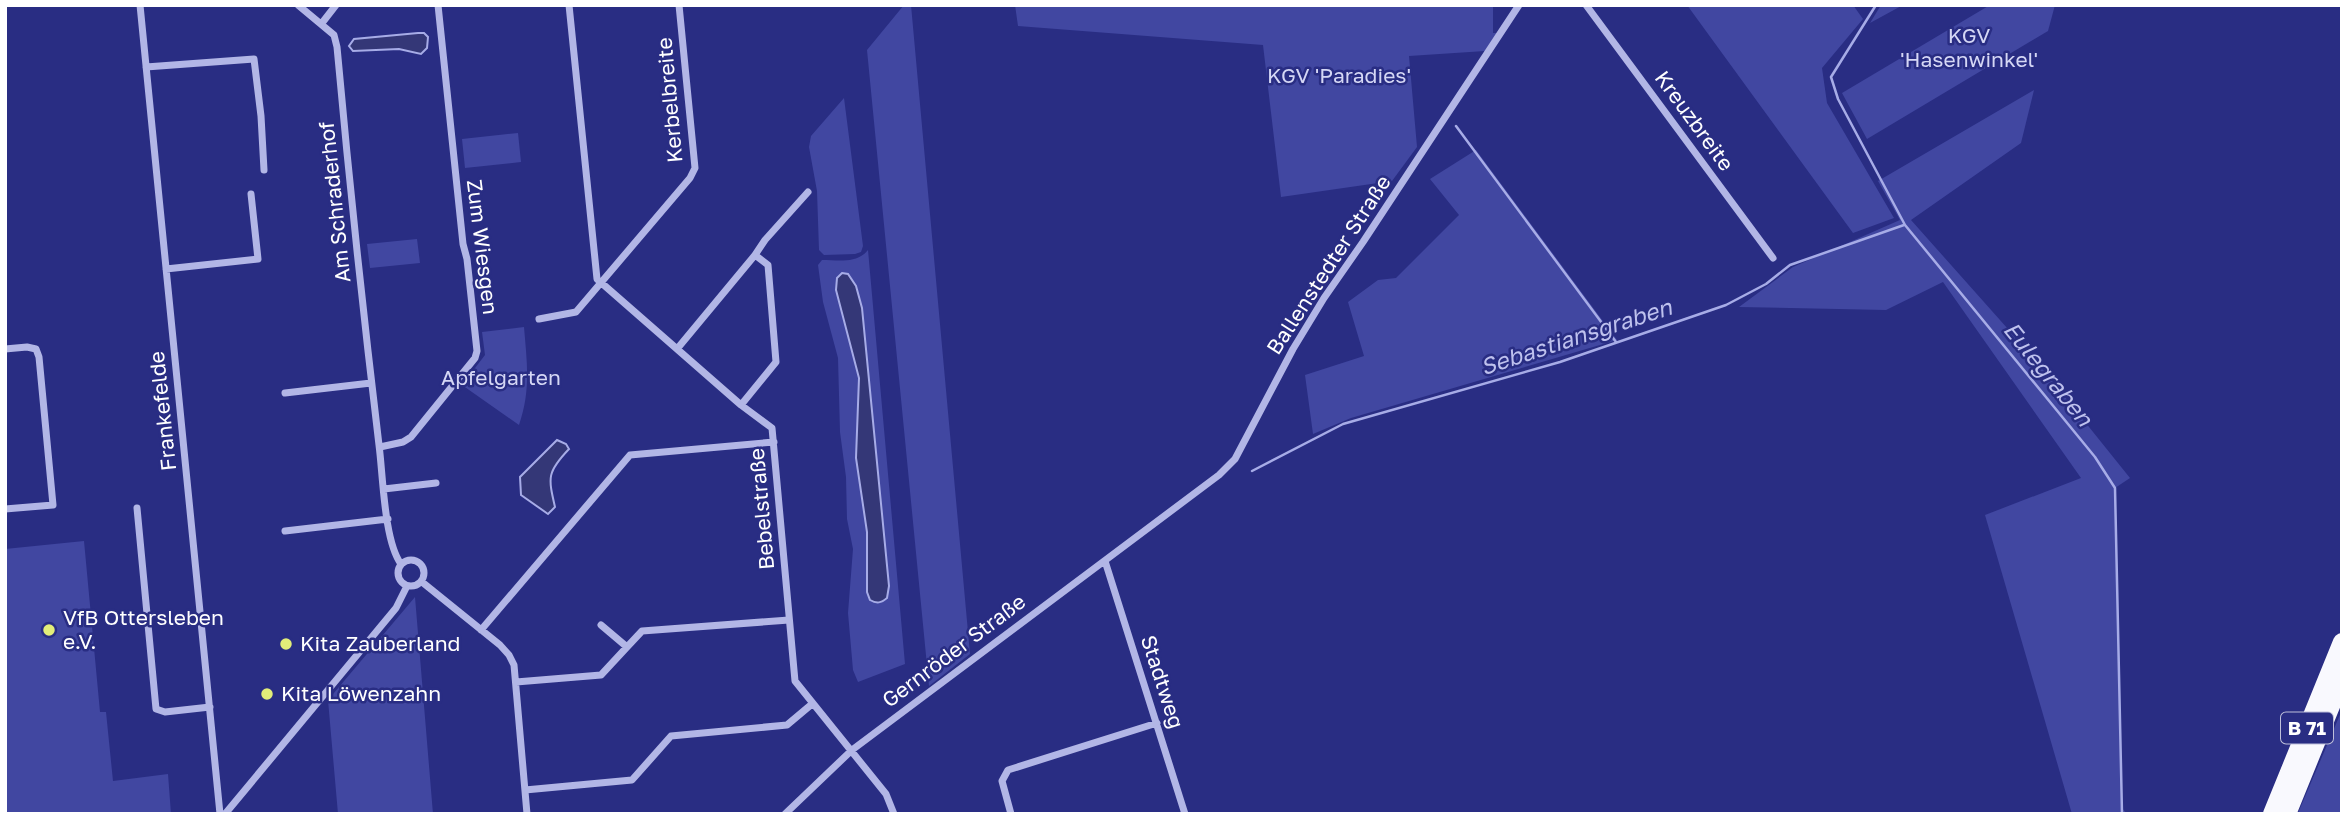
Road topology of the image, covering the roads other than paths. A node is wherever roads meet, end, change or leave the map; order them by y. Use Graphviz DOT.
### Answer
graph roads {
  1 [pos="140,5"];
  2 [pos="298,5"];
  3 [pos="336,5"];
  4 [pos="438,5"];
  5 [pos="569,5"];
  6 [pos="678,5"];
  7 [pos="1519,5"];
  8 [pos="1586,5"];
  9 [pos="322,23"];
  10 [pos="146,67"];
  11 [pos="264,170"];
  12 [pos="808,192"];
  13 [pos="251,194"];
  14 [pos="755,255"];
  15 [pos="1773,258"];
  16 [pos="166,269"];
  17 [pos="600,282"];
  18 [pos="539,319"];
  19 [pos="5,349"];
  20 [pos="677,349"];
  21 [pos="371,383"];
  22 [pos="285,393"];
  23 [pos="741,405"];
  24 [pos="774,442"];
  25 [pos="380,447"];
  26 [pos="436,483"];
  27 [pos="384,489"];
  28 [pos="137,508"];
  29 [pos="5,509"];
  30 [pos="388,519"];
  31 [pos="1152,524"];
  32 [pos="285,531"];
  33 [pos="1105,561"];
  34 [pos="401,564"];
  35 [pos="422,582"];
  36 [pos="407,586"];
  37 [pos="789,620"];
  38 [pos="601,625"];
  39 [pos="481,631"];
  40 [pos="2342,642"];
  41 [pos="628,647"];
  42 [pos="2342,679"];
  43 [pos="516,682"];
  44 [pos="812,704"];
  45 [pos="210,707"];
  46 [pos="1157,723"];
  47 [pos="852,750"];
  48 [pos="526,790"];
  49 [pos="223,814"];
  50 [pos="527,814"];
  51 [pos="785,814"];
  52 [pos="894,814"];
  53 [pos="1011,814"];
  54 [pos="1185,814"];
  55 [pos="2272,814"];
  56 [pos="2287,814"];
  1 -- 10 [label="street, Frankefelde"];
  2 -- 9 [label="street, Am Schraderhof"];
  3 -- 9 [label="street"];
  4 -- 25 [label="street, Zum Wiesgen"];
  5 -- 17 [label="street"];
  6 -- 17 [label="street, Kerbelbreite"];
  7 -- 31 [label="street, Ballenstedter Straße"];
  8 -- 15 [label="street, Kreuzbreite"];
  9 -- 21 [label="street, Am Schraderhof"];
  10 -- 11 [label="street"];
  10 -- 16 [label="street, Frankefelde"];
  12 -- 14 [label="street"];
  13 -- 16 [label="street"];
  14 -- 20 [label="street"];
  14 -- 23 [label="street"];
  16 -- 45 [label="street, Frankefelde"];
  17 -- 18 [label="street"];
  17 -- 20 [label="street, Bebelstraße"];
  19 -- 29 [label="street"];
  20 -- 23 [label="street, Bebelstraße"];
  21 -- 22 [label="street"];
  21 -- 25 [label="street, Am Schraderhof"];
  23 -- 24 [label="street, Bebelstraße"];
  24 -- 37 [label="street, Bebelstraße"];
  24 -- 39 [label="street"];
  25 -- 27 [label="street, Am Schraderhof"];
  26 -- 27 [label="street"];
  27 -- 30 [label="street, Am Schraderhof"];
  28 -- 45 [label="street"];
  30 -- 32 [label="street"];
  30 -- 34 [label="street, Am Schraderhof"];
  31 -- 33 [label="street, Gernröder Straße"];
  33 -- 46 [label="street, Stadtweg"];
  33 -- 47 [label="street, Gernröder Straße"];
  34 -- 35 [label="street"];
  34 -- 36 [label="street, Am Schraderhof"];
  35 -- 36 [label="street"];
  35 -- 39 [label="street"];
  36 -- 49 [label="street"];
  37 -- 41 [label="street"];
  37 -- 44 [label="street, Bebelstraße"];
  38 -- 41 [label="street"];
  39 -- 43 [label="street"];
  40 -- 55 [label="highway, B 71"];
  41 -- 43 [label="street"];
  42 -- 56 [label="highway, B 71"];
  43 -- 48 [label="street"];
  44 -- 47 [label="street, Bebelstraße"];
  44 -- 48 [label="street"];
  45 -- 49 [label="street, Frankefelde"];
  46 -- 53 [label="street"];
  46 -- 54 [label="street, Stadtweg"];
  47 -- 51 [label="street, Gernröder Straße"];
  47 -- 52 [label="street, Bebelstraße"];
  48 -- 50 [label="street"];
}
